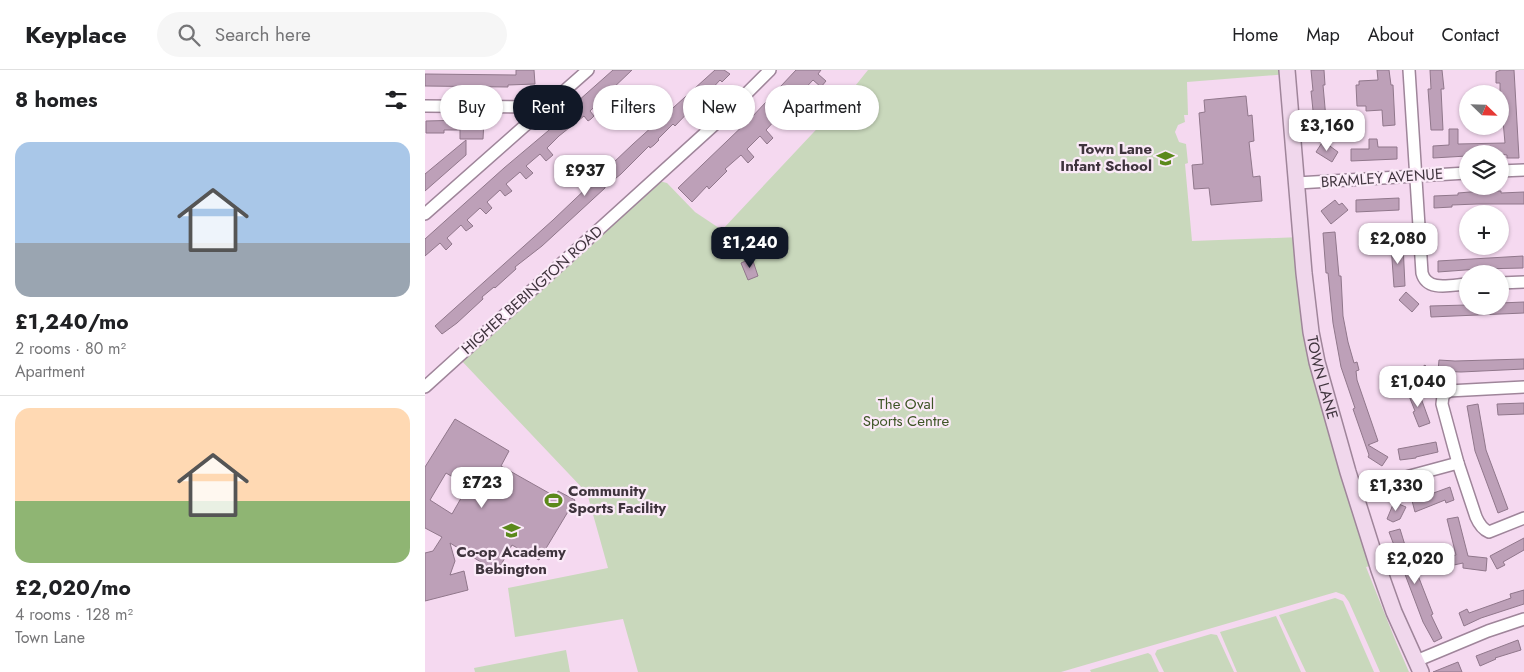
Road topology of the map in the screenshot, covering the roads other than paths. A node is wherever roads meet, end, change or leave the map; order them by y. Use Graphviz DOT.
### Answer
graph roads {
  1 [pos="588,70"];
  2 [pos="770,70"];
  3 [pos="1287,70"];
  4 [pos="1409,70"];
  5 [pos="571,85"];
  6 [pos="425,106"];
  7 [pos="513,107"];
  8 [pos="519,130"];
  9 [pos="1524,170"];
  10 [pos="1509,171"];
  11 [pos="1459,173"];
  12 [pos="1416,176"];
  13 [pos="1297,184"];
  14 [pos="425,214"];
  15 [pos="1524,282"];
  16 [pos="1509,283"];
  17 [pos="1459,284"];
  18 [pos="425,387"];
  19 [pos="1524,387"];
  20 [pos="1458,463"];
  21 [pos="1354,490"];
  22 [pos="1524,518"];
  23 [pos="1524,620"];
  24 [pos="1419,667"];
  1 -- 5 [label="street"];
  2 -- 18 [label="street, HIGHER BEBINGTON ROAD"];
  3 -- 13 [label="main road, TOWN LANE"];
  4 -- 12 [label="street"];
  6 -- 7 [label="street"];
  8 -- 14 [label="street"];
  9 -- 10 [label="street"];
  11 -- 12 [label="street, BRAMLEY AVENUE"];
  12 -- 13 [label="street, BRAMLEY AVENUE"];
  12 -- 17 [label="street"];
  13 -- 21 [label="main road, TOWN LANE"];
  15 -- 16 [label="street"];
  19 -- 20 [label="street"];
  20 -- 21 [label="street"];
  20 -- 22 [label="street"];
  21 -- 24 [label="main road, TOWN LANE"];
  23 -- 24 [label="street"];
}
